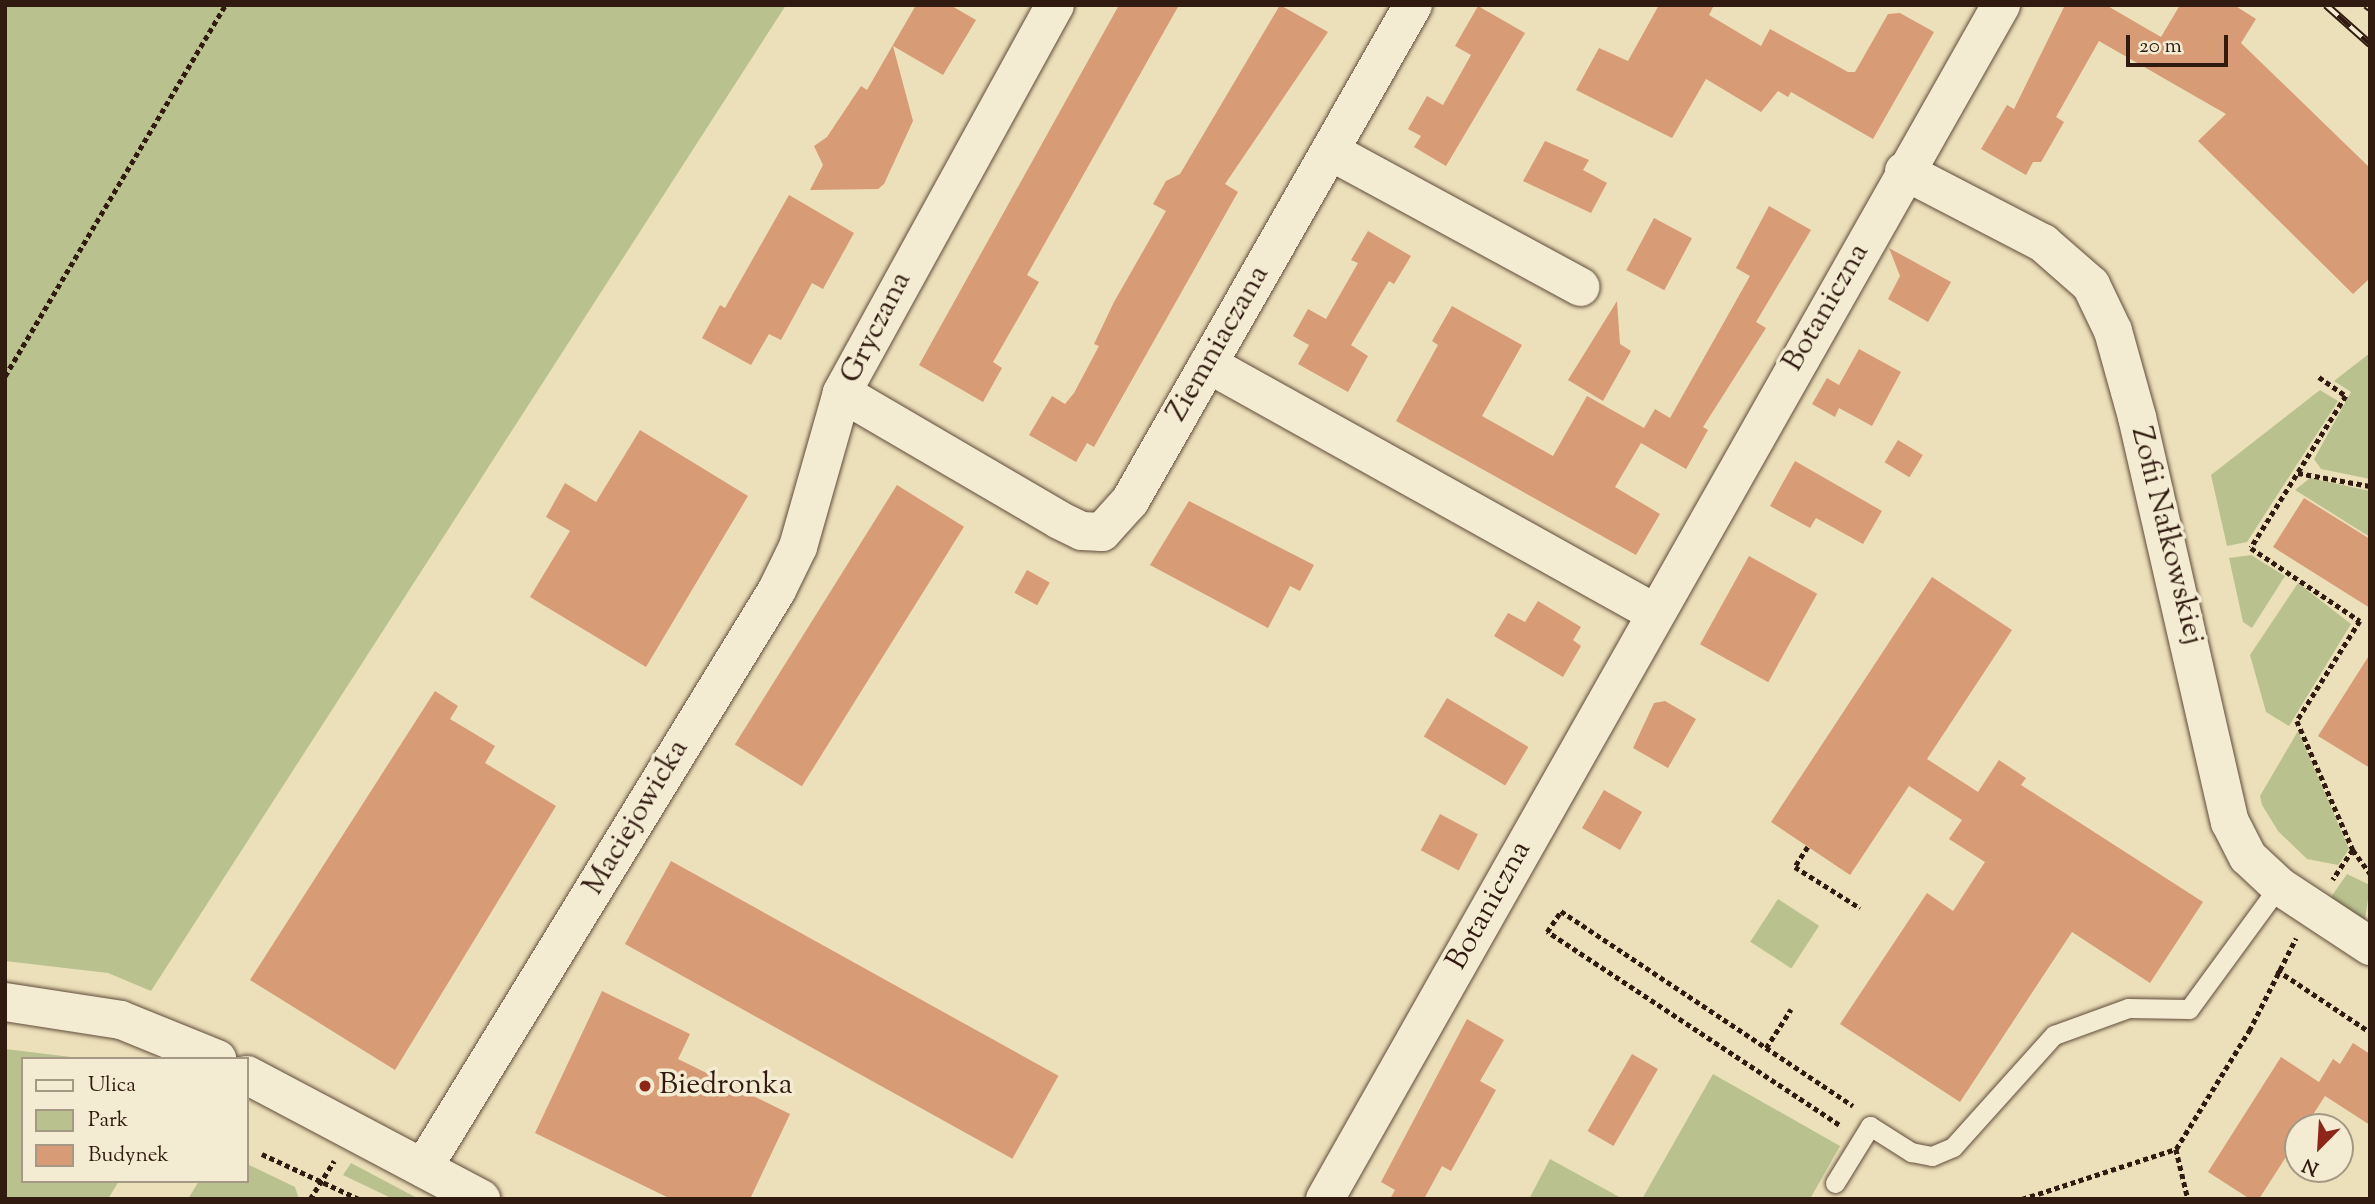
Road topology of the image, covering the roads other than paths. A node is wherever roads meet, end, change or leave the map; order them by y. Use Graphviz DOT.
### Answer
graph roads {
  1 [pos="1055,5"];
  2 [pos="1413,5"];
  3 [pos="2001,5"];
  4 [pos="1330,151"];
  5 [pos="1904,171"];
  6 [pos="1581,287"];
  7 [pos="1208,364"];
  8 [pos="842,393"];
  9 [pos="1102,532"];
  10 [pos="1655,613"];
  11 [pos="2279,886"];
  12 [pos="2370,946"];
  13 [pos="5,1002"];
  14 [pos="212,1057"];
  15 [pos="248,1076"];
  16 [pos="423,1168"];
  17 [pos="1835,1183"];
  18 [pos="481,1199"];
  19 [pos="1325,1199"];
  1 -- 8 [label="street, Gryczana"];
  2 -- 4 [label="street, Ziemniaczana"];
  3 -- 5 [label="street, Botaniczna"];
  4 -- 6 [label="street"];
  4 -- 7 [label="street, Ziemniaczana"];
  5 -- 10 [label="street, Botaniczna"];
  5 -- 11 [label="street, Zofii Nałkowskiej"];
  7 -- 9 [label="street, Ziemniaczana"];
  7 -- 10 [label="street"];
  8 -- 9 [label="street, Gryczana"];
  8 -- 16 [label="street, Maciejowicka"];
  10 -- 19 [label="street, Botaniczna"];
  11 -- 12 [label="street, Zofii Nałkowskiej"];
  11 -- 17 [label="lane"];
  13 -- 14 [label="street"];
  15 -- 16 [label="street"];
  16 -- 18 [label="street"];
}
